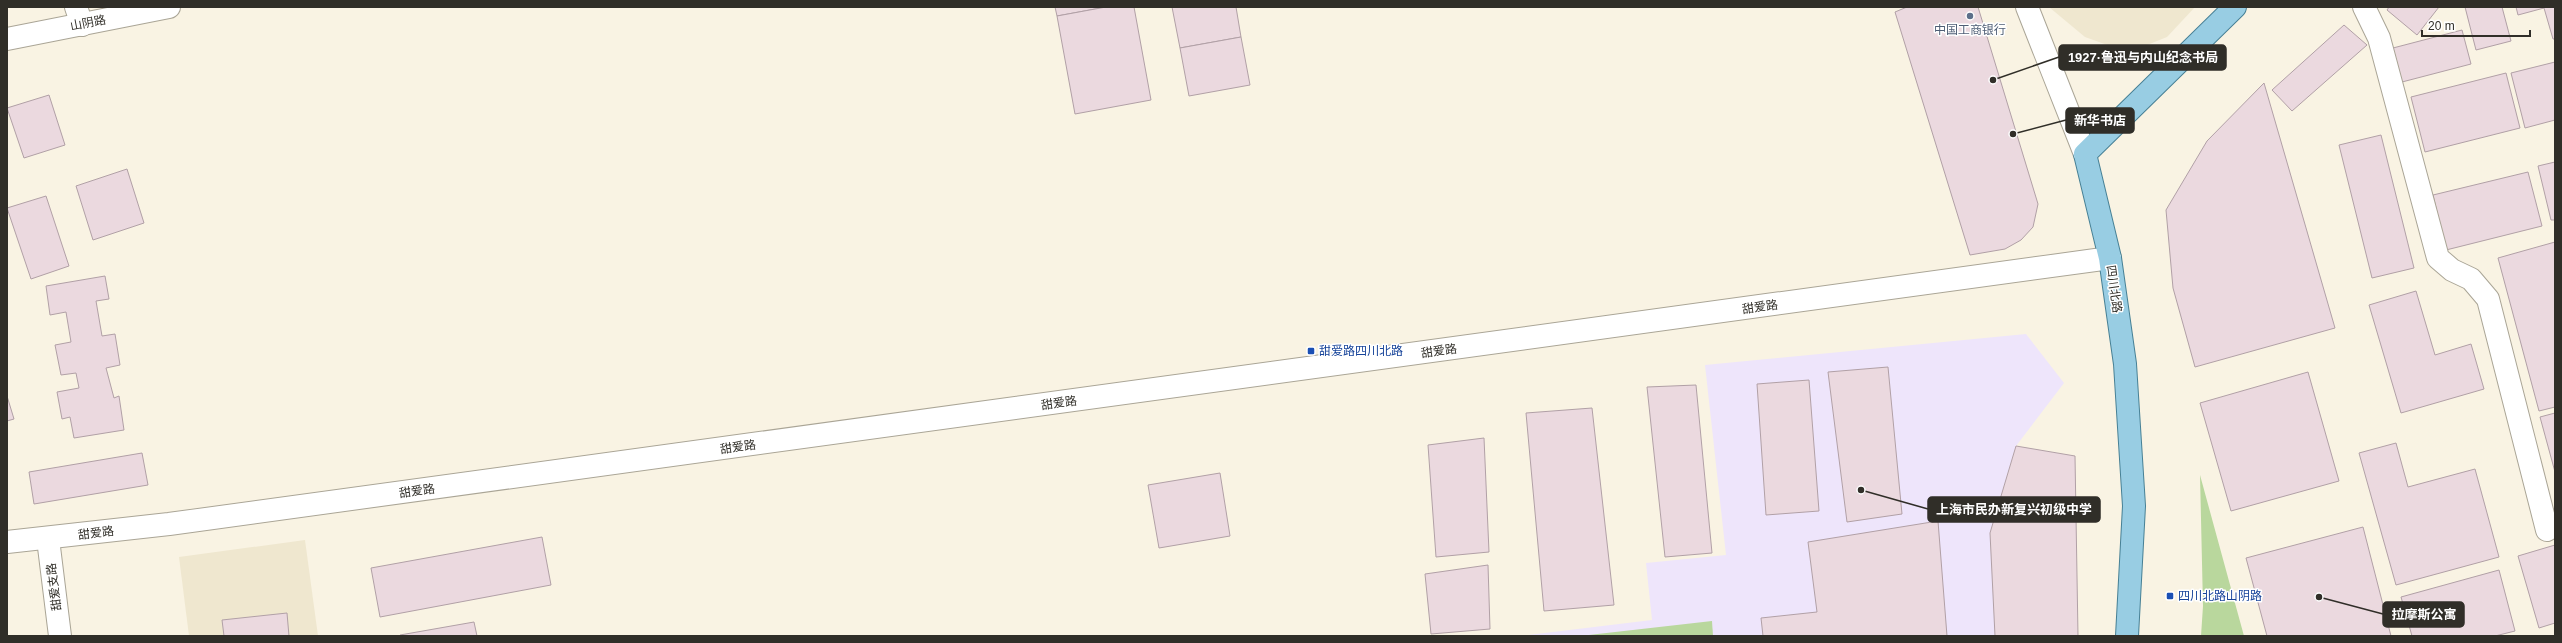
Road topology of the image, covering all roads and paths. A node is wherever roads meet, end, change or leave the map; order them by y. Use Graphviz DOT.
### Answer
graph roads {
  1 [pos="169,7"];
  2 [pos="2027,7"];
  3 [pos="2234,7"];
  4 [pos="2364,7"];
  5 [pos="79,16"];
  6 [pos="7,39"];
  7 [pos="2085,154"];
  8 [pos="2110,258"];
  9 [pos="2547,530"];
  10 [pos="48,539"];
  11 [pos="7,542"];
  12 [pos="60,636"];
  13 [pos="2128,636"];
  1 -- 5 [label="street, 山阴路"];
  2 -- 7 [label="street"];
  3 -- 7 [label="main road"];
  4 -- 9 [label="street"];
  5 -- 6 [label="street, 山阴路"];
  7 -- 8 [label="main road, 四川北路"];
  8 -- 10 [label="street, 甜爱路"];
  8 -- 13 [label="main road, 四川北路"];
  10 -- 11 [label="street, 甜爱路"];
  10 -- 12 [label="street, 甜爱支路"];
}
